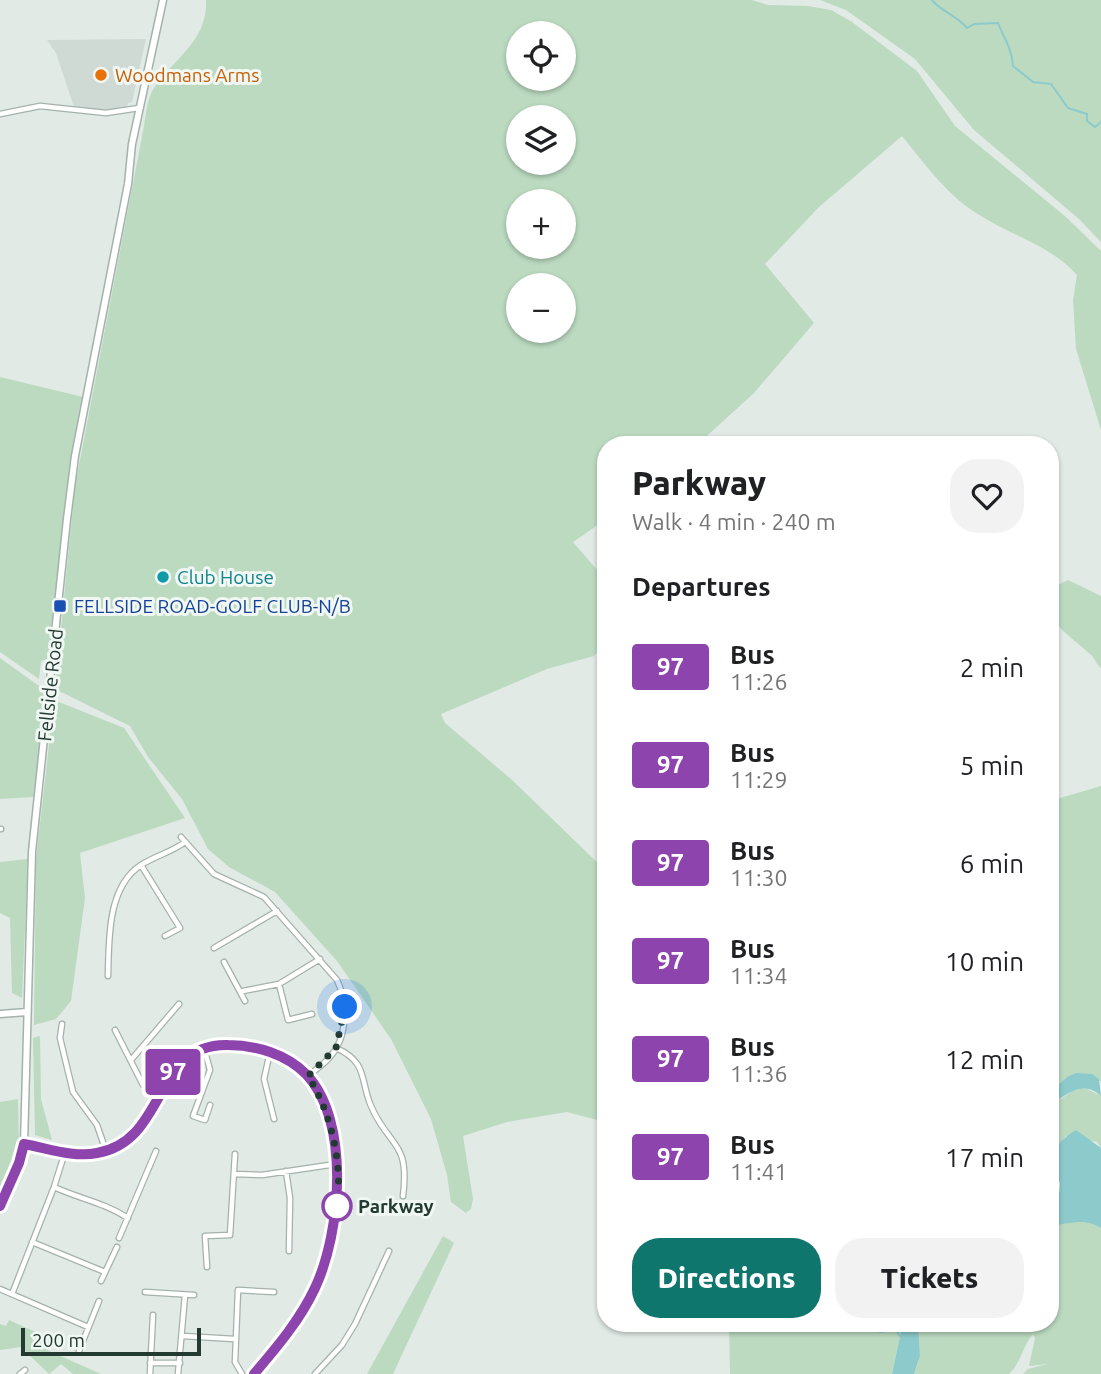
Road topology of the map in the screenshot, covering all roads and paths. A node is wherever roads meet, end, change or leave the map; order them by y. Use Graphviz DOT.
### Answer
graph roads {
  1 [pos="163,0"];
  2 [pos="139,108"];
  3 [pos="0,114"];
  4 [pos="141,865"];
  5 [pos="277,911"];
  6 [pos="165,936"];
  7 [pos="214,948"];
  8 [pos="320,959"];
  9 [pos="224,962"];
  10 [pos="108,976"];
  11 [pos="278,984"];
  12 [pos="243,991"];
  13 [pos="245,1001"];
  14 [pos="179,1004"];
  15 [pos="27,1012"];
  16 [pos="0,1014"];
  17 [pos="312,1014"];
  18 [pos="62,1024"];
  19 [pos="115,1030"];
  20 [pos="204,1048"];
  21 [pos="336,1048"];
  22 [pos="270,1052"];
  23 [pos="131,1060"];
  24 [pos="308,1076"];
  25 [pos="160,1094"];
  26 [pos="210,1105"];
  27 [pos="274,1119"];
  28 [pos="24,1144"];
  29 [pos="156,1151"];
  30 [pos="65,1152"];
  31 [pos="106,1152"];
  32 [pos="235,1154"];
  33 [pos="336,1164"];
  34 [pos="286,1171"];
  35 [pos="234,1174"];
  36 [pos="54,1187"];
  37 [pos="403,1196"];
  38 [pos="0,1206"];
  39 [pos="128,1218"];
  40 [pos="119,1238"];
  41 [pos="32,1242"];
  42 [pos="117,1247"];
  43 [pos="289,1251"];
  44 [pos="389,1251"];
  45 [pos="207,1267"];
  46 [pos="105,1272"];
  47 [pos="101,1281"];
  48 [pos="0,1289"];
  49 [pos="145,1292"];
  50 [pos="274,1292"];
  51 [pos="12,1294"];
  52 [pos="185,1295"];
  53 [pos="194,1295"];
  54 [pos="99,1301"];
  55 [pos="153,1315"];
  56 [pos="88,1327"];
  57 [pos="183,1336"];
  58 [pos="234,1339"];
  59 [pos="79,1351"];
  60 [pos="150,1363"];
  61 [pos="180,1363"];
  62 [pos="150,1374"];
  63 [pos="178,1374"];
  64 [pos="242,1374"];
  65 [pos="254,1374"];
  66 [pos="315,1374"];
  1 -- 2 [label="street, Fellside Road"];
  2 -- 3 [label="street"];
  2 -- 15 [label="street, Fellside Road"];
  4 -- 5 [label="street"];
  4 -- 6 [label="street"];
  4 -- 10 [label="street"];
  5 -- 7 [label="street"];
  5 -- 8 [label="street"];
  8 -- 11 [label="street"];
  8 -- 21 [label="street"];
  9 -- 12 [label="street"];
  11 -- 12 [label="street"];
  11 -- 17 [label="street"];
  12 -- 13 [label="street"];
  14 -- 23 [label="street"];
  15 -- 16 [label="street"];
  15 -- 28 [label="street, Fellside Road"];
  18 -- 31 [label="street"];
  19 -- 23 [label="street"];
  20 -- 22 [label="street"];
  20 -- 25 [label="street"];
  20 -- 26 [label="street"];
  21 -- 24 [label="street"];
  21 -- 37 [label="street"];
  22 -- 24 [label="street"];
  22 -- 27 [label="street"];
  23 -- 25 [label="street"];
  24 -- 33 [label="street"];
  25 -- 31 [label="street"];
  28 -- 30 [label="street"];
  28 -- 38 [label="street, Fellside Road"];
  29 -- 39 [label="street"];
  30 -- 31 [label="street"];
  30 -- 36 [label="street"];
  32 -- 35 [label="street"];
  33 -- 34 [label="street"];
  33 -- 65 [label="street"];
  34 -- 35 [label="street"];
  34 -- 43 [label="street"];
  35 -- 45 [label="street"];
  36 -- 39 [label="street"];
  36 -- 41 [label="street"];
  39 -- 40 [label="street"];
  41 -- 46 [label="street"];
  41 -- 51 [label="street"];
  42 -- 46 [label="street"];
  44 -- 66 [label="street"];
  46 -- 47 [label="street"];
  48 -- 51 [label="street"];
  49 -- 52 [label="street"];
  50 -- 58 [label="street"];
  51 -- 56 [label="street"];
  52 -- 53 [label="street"];
  52 -- 57 [label="street"];
  54 -- 56 [label="street"];
  55 -- 60 [label="street"];
  56 -- 59 [label="street"];
  57 -- 58 [label="street"];
  57 -- 61 [label="street"];
  58 -- 64 [label="street"];
  60 -- 61 [label="street"];
  60 -- 62 [label="street"];
  61 -- 63 [label="street"];
}
